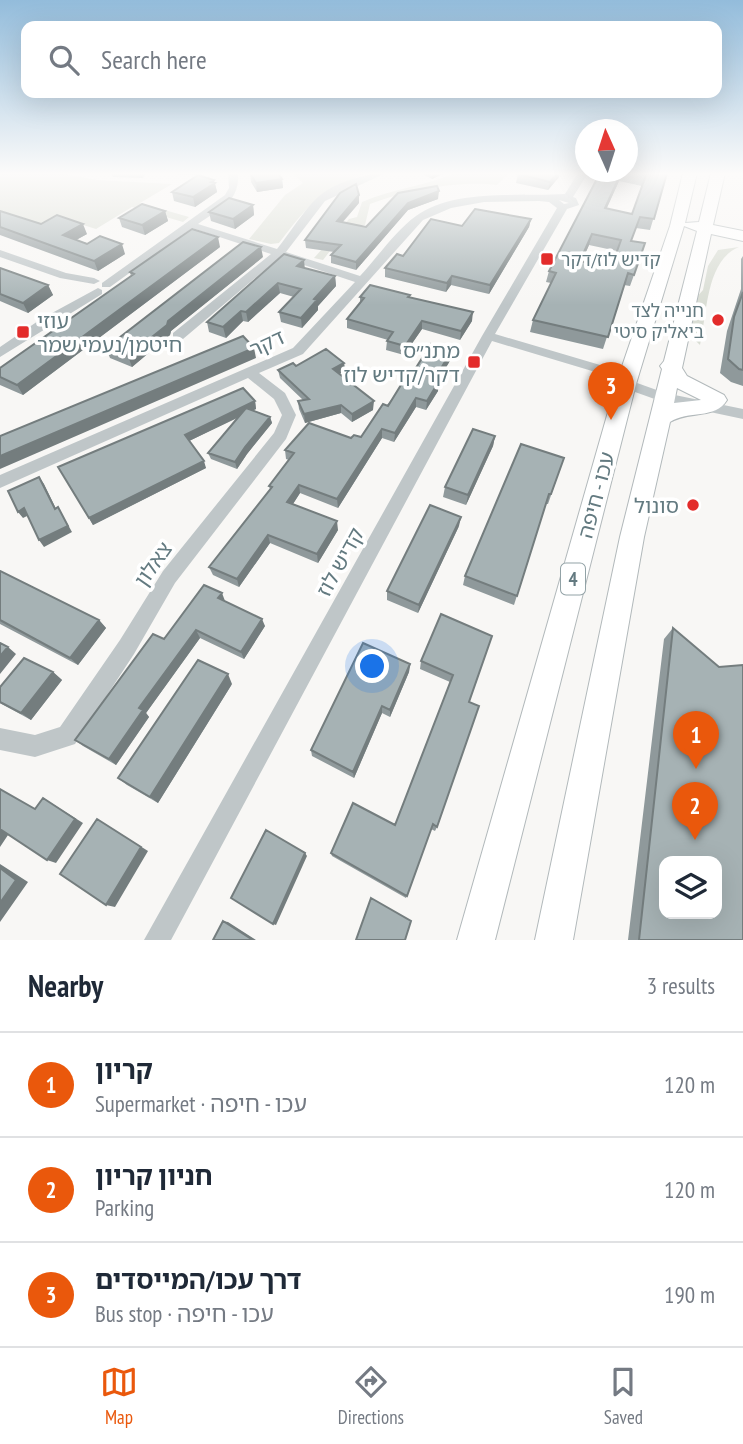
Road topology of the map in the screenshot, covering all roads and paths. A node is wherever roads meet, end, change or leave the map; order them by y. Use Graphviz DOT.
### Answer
graph roads {
  1 [pos="203,217"];
  2 [pos="308,217"];
  3 [pos="421,217"];
  4 [pos="552,217"];
  5 [pos="679,217"];
  6 [pos="708,217"];
  7 [pos="678,220"];
  8 [pos="192,225"];
  9 [pos="706,225"];
  10 [pos="741,232"];
  11 [pos="0,253"];
  12 [pos="279,253"];
  13 [pos="64,276"];
  14 [pos="364,281"];
  15 [pos="99,285"];
  16 [pos="82,290"];
  17 [pos="63,312"];
  18 [pos="178,336"];
  19 [pos="488,336"];
  20 [pos="0,353"];
  21 [pos="249,372"];
  22 [pos="619,379"];
  23 [pos="664,393"];
  24 [pos="712,403"];
  25 [pos="743,406"];
  26 [pos="743,414"];
  27 [pos="0,482"];
  28 [pos="0,739"];
  29 [pos="157,940"];
  30 [pos="476,940"];
  31 [pos="554,940"];
  1 -- 8 [label="street"];
  2 -- 12 [label="street"];
  3 -- 14 [label="street, דקר"];
  4 -- 19 [label="street, קדיש לוז"];
  5 -- 7 [label="highway, עכו - חיפה / 4"];
  6 -- 9 [label="highway, עכו - חיפה"];
  7 -- 9 [label="highway"];
  7 -- 22 [label="highway, עכו - חיפה / 4"];
  8 -- 12 [label="street"];
  8 -- 15 [label="street"];
  9 -- 10 [label="highway"];
  9 -- 10 [label="highway"];
  9 -- 23 [label="highway, עכו - חיפה"];
  11 -- 13 [label="street"];
  12 -- 14 [label="street"];
  12 -- 18 [label="street"];
  13 -- 15 [label="street"];
  13 -- 16 [label="street"];
  14 -- 21 [label="street, דקר"];
  15 -- 16 [label="street"];
  15 -- 17 [label="street"];
  16 -- 17 [label="street"];
  17 -- 20 [label="street"];
  19 -- 22 [label="street"];
  19 -- 29 [label="street, קדיש לוז"];
  21 -- 27 [label="street, דקר"];
  21 -- 28 [label="street, צאלון"];
  22 -- 23 [label="street"];
  22 -- 30 [label="highway, עכו - חיפה / 4"];
  23 -- 24 [label="highway"];
  23 -- 24 [label="highway"];
  23 -- 31 [label="highway, עכו - חיפה"];
  24 -- 25 [label="street"];
  24 -- 26 [label="street"];
}
